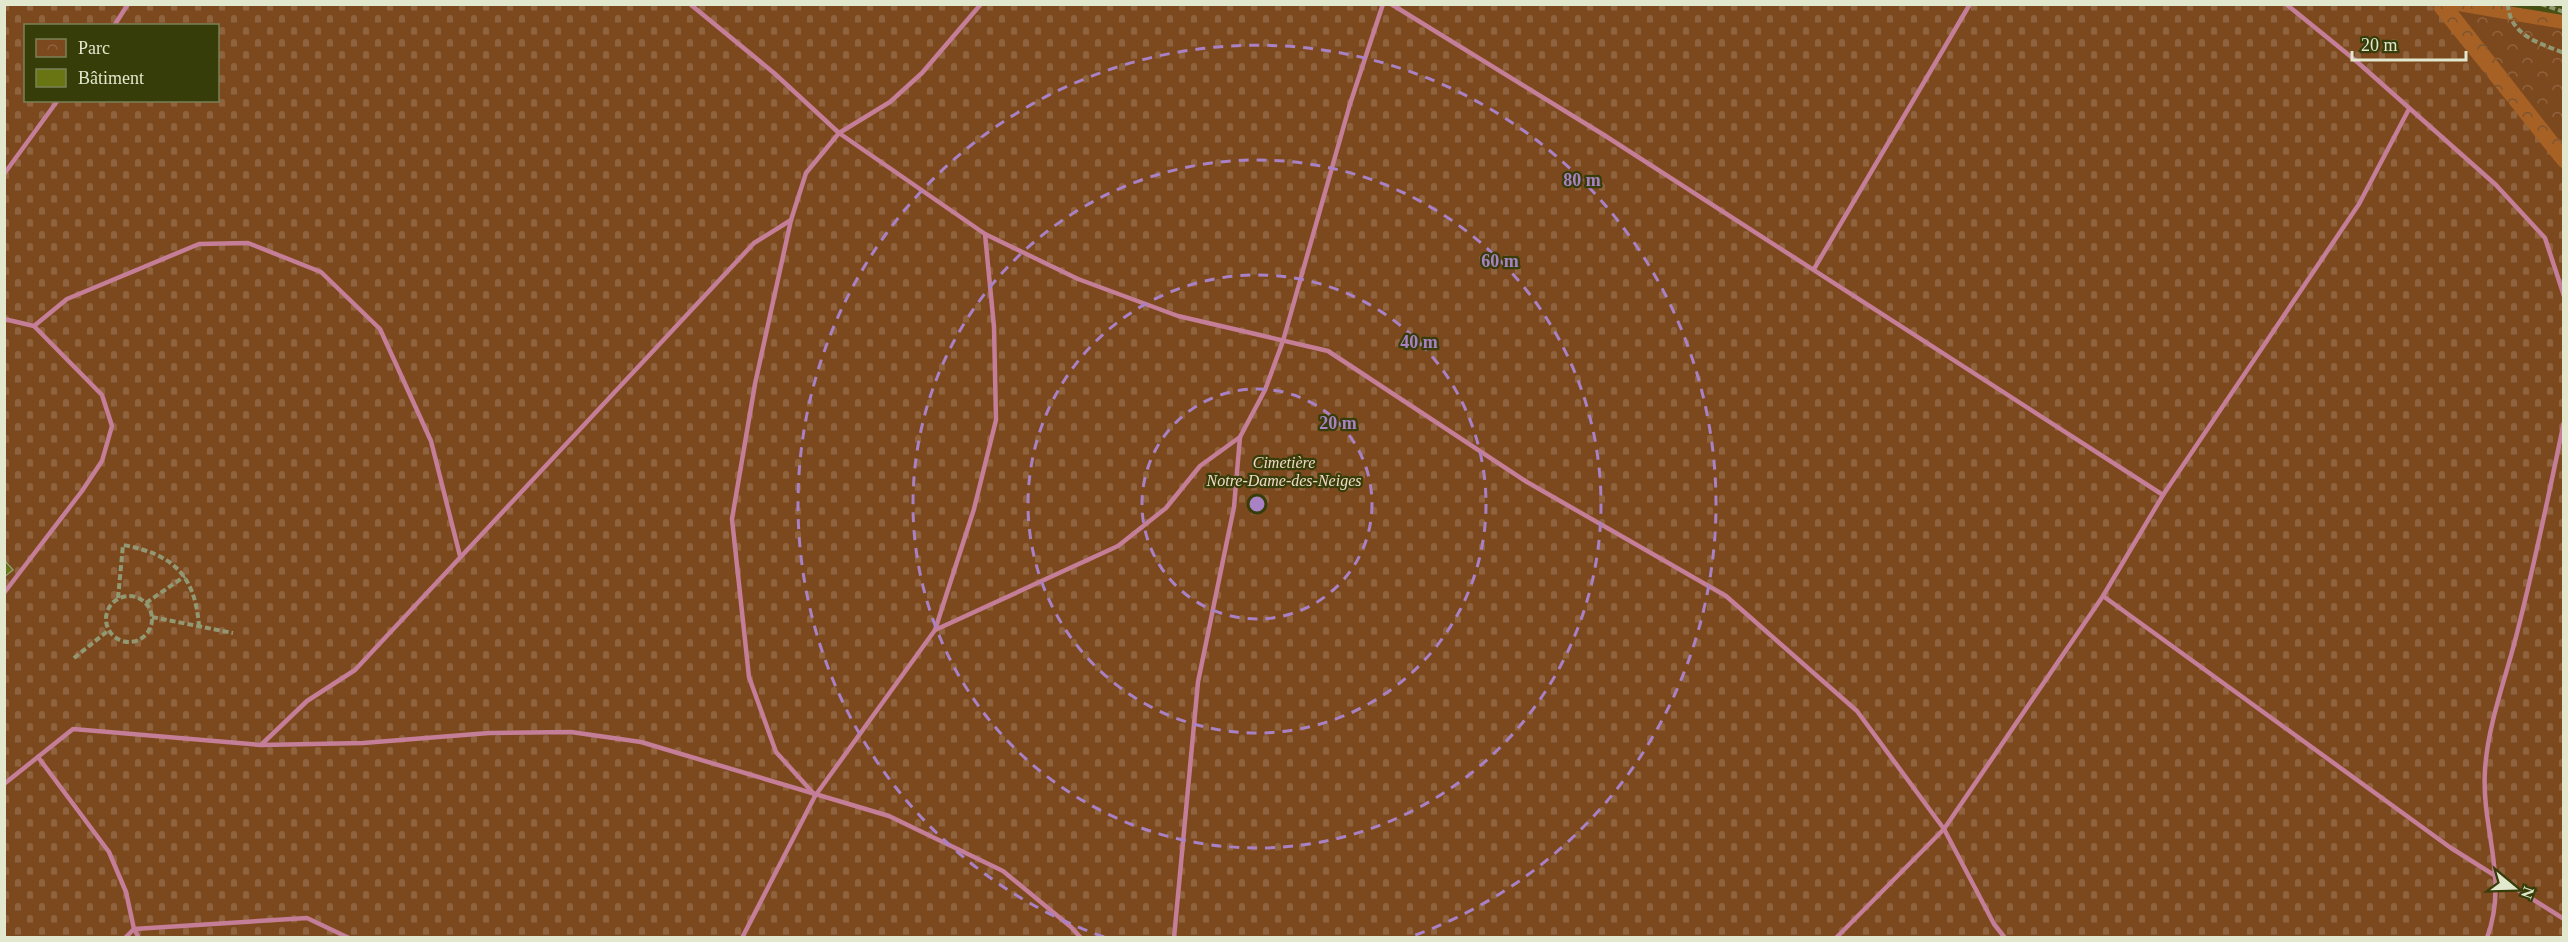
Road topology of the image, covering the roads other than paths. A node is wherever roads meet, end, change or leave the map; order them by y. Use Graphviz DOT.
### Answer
graph roads {
  1 [pos="128,4"];
  2 [pos="690,4"];
  3 [pos="981,4"];
  4 [pos="1383,4"];
  5 [pos="1391,4"];
  6 [pos="1970,4"];
  7 [pos="2286,4"];
  8 [pos="115,24"];
  9 [pos="57,102"];
  10 [pos="2409,109"];
  11 [pos="838,133"];
  12 [pos="4,174"];
  13 [pos="791,220"];
  14 [pos="985,234"];
  15 [pos="1814,269"];
  16 [pos="2564,296"];
  17 [pos="4,319"];
  18 [pos="34,326"];
  19 [pos="1283,341"];
  20 [pos="2564,423"];
  21 [pos="1240,437"];
  22 [pos="2163,495"];
  23 [pos="460,556"];
  24 [pos="4,593"];
  25 [pos="2103,596"];
  26 [pos="935,630"];
  27 [pos="261,745"];
  28 [pos="38,757"];
  29 [pos="4,784"];
  30 [pos="815,795"];
  31 [pos="1944,829"];
  32 [pos="2497,879"];
  33 [pos="2564,919"];
  34 [pos="135,929"];
  35 [pos="744,936"];
  36 [pos="125,938"];
  37 [pos="139,938"];
  38 [pos="349,938"];
  39 [pos="1081,938"];
  40 [pos="1174,938"];
  41 [pos="1836,938"];
  42 [pos="2005,938"];
  43 [pos="2487,938"];
  1 -- 8 [label="lane"];
  2 -- 11 [label="lane"];
  3 -- 11 [label="lane"];
  4 -- 19 [label="lane"];
  5 -- 15 [label="lane"];
  6 -- 15 [label="lane"];
  7 -- 10 [label="lane"];
  9 -- 12 [label="lane"];
  10 -- 16 [label="lane"];
  10 -- 22 [label="lane"];
  11 -- 13 [label="lane"];
  11 -- 14 [label="lane"];
  13 -- 23 [label="lane"];
  13 -- 30 [label="lane"];
  14 -- 19 [label="lane"];
  14 -- 26 [label="lane"];
  15 -- 22 [label="lane"];
  17 -- 18 [label="lane"];
  18 -- 23 [label="lane"];
  18 -- 24 [label="lane"];
  19 -- 21 [label="lane"];
  19 -- 31 [label="lane"];
  20 -- 32 [label="lane"];
  21 -- 26 [label="lane"];
  21 -- 40 [label="lane"];
  22 -- 25 [label="lane"];
  23 -- 27 [label="lane"];
  25 -- 31 [label="lane"];
  25 -- 32 [label="lane"];
  26 -- 30 [label="lane"];
  27 -- 28 [label="lane"];
  27 -- 30 [label="lane"];
  28 -- 29 [label="lane"];
  28 -- 34 [label="lane"];
  30 -- 35 [label="lane"];
  30 -- 39 [label="lane"];
  31 -- 41 [label="lane"];
  31 -- 42 [label="lane"];
  32 -- 33 [label="lane"];
  32 -- 43 [label="lane"];
  34 -- 36 [label="lane"];
  34 -- 37 [label="lane"];
  34 -- 38 [label="lane"];
}
